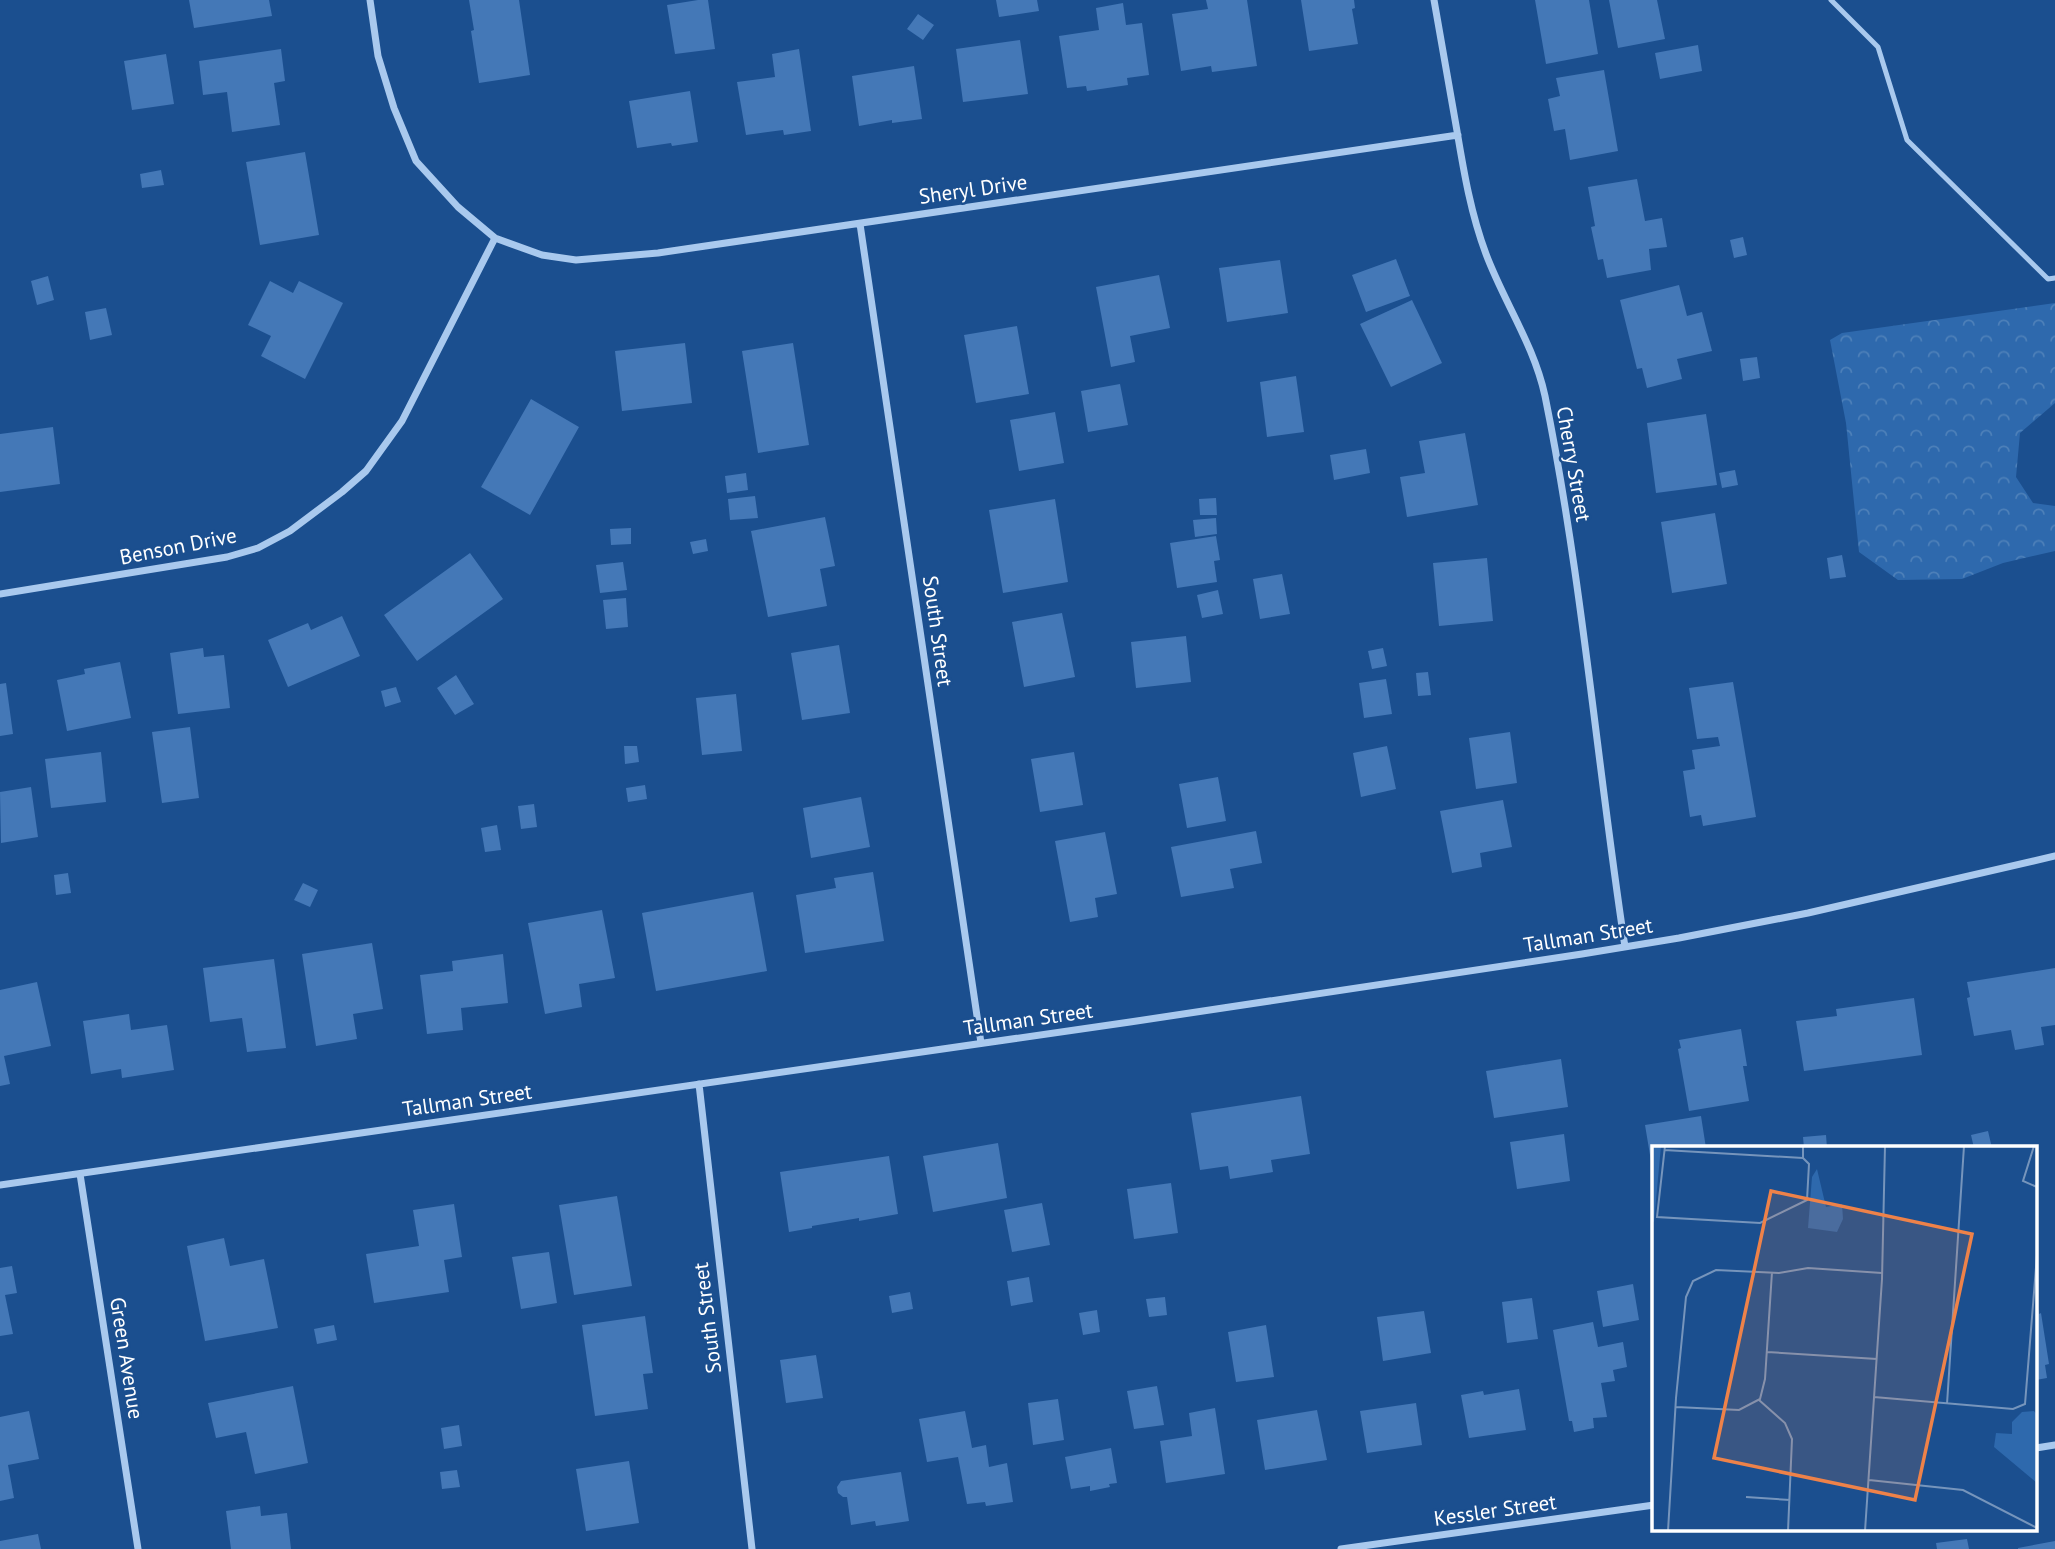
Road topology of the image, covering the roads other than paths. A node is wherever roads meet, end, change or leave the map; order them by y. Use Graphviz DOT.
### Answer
graph roads {
  1 [pos="370,0"];
  2 [pos="1434,0"];
  3 [pos="1831,0"];
  4 [pos="1458,135"];
  5 [pos="860,224"];
  6 [pos="495,238"];
  7 [pos="2055,278"];
  8 [pos="0,594"];
  9 [pos="2055,856"];
  10 [pos="1625,947"];
  11 [pos="981,1043"];
  12 [pos="699,1084"];
  13 [pos="80,1174"];
  14 [pos="0,1185"];
  15 [pos="1652,1505"];
  16 [pos="138,1549"];
  17 [pos="752,1549"];
  18 [pos="1340,1549"];
  1 -- 6 [label="street"];
  2 -- 4 [label="street, Cherry Street"];
  3 -- 7 [label="lane"];
  4 -- 5 [label="street, Sheryl Drive"];
  4 -- 10 [label="street, Cherry Street"];
  5 -- 6 [label="street, Sheryl Drive"];
  5 -- 11 [label="street, South Street"];
  6 -- 8 [label="street, Benson Drive"];
  9 -- 10 [label="street, Tallman Street"];
  10 -- 11 [label="street, Tallman Street"];
  11 -- 12 [label="street, Tallman Street"];
  12 -- 13 [label="street, Tallman Street"];
  12 -- 17 [label="street, South Street"];
  13 -- 14 [label="street, Tallman Street"];
  13 -- 16 [label="street, Green Avenue"];
  15 -- 18 [label="street, Kessler Street"];
}
